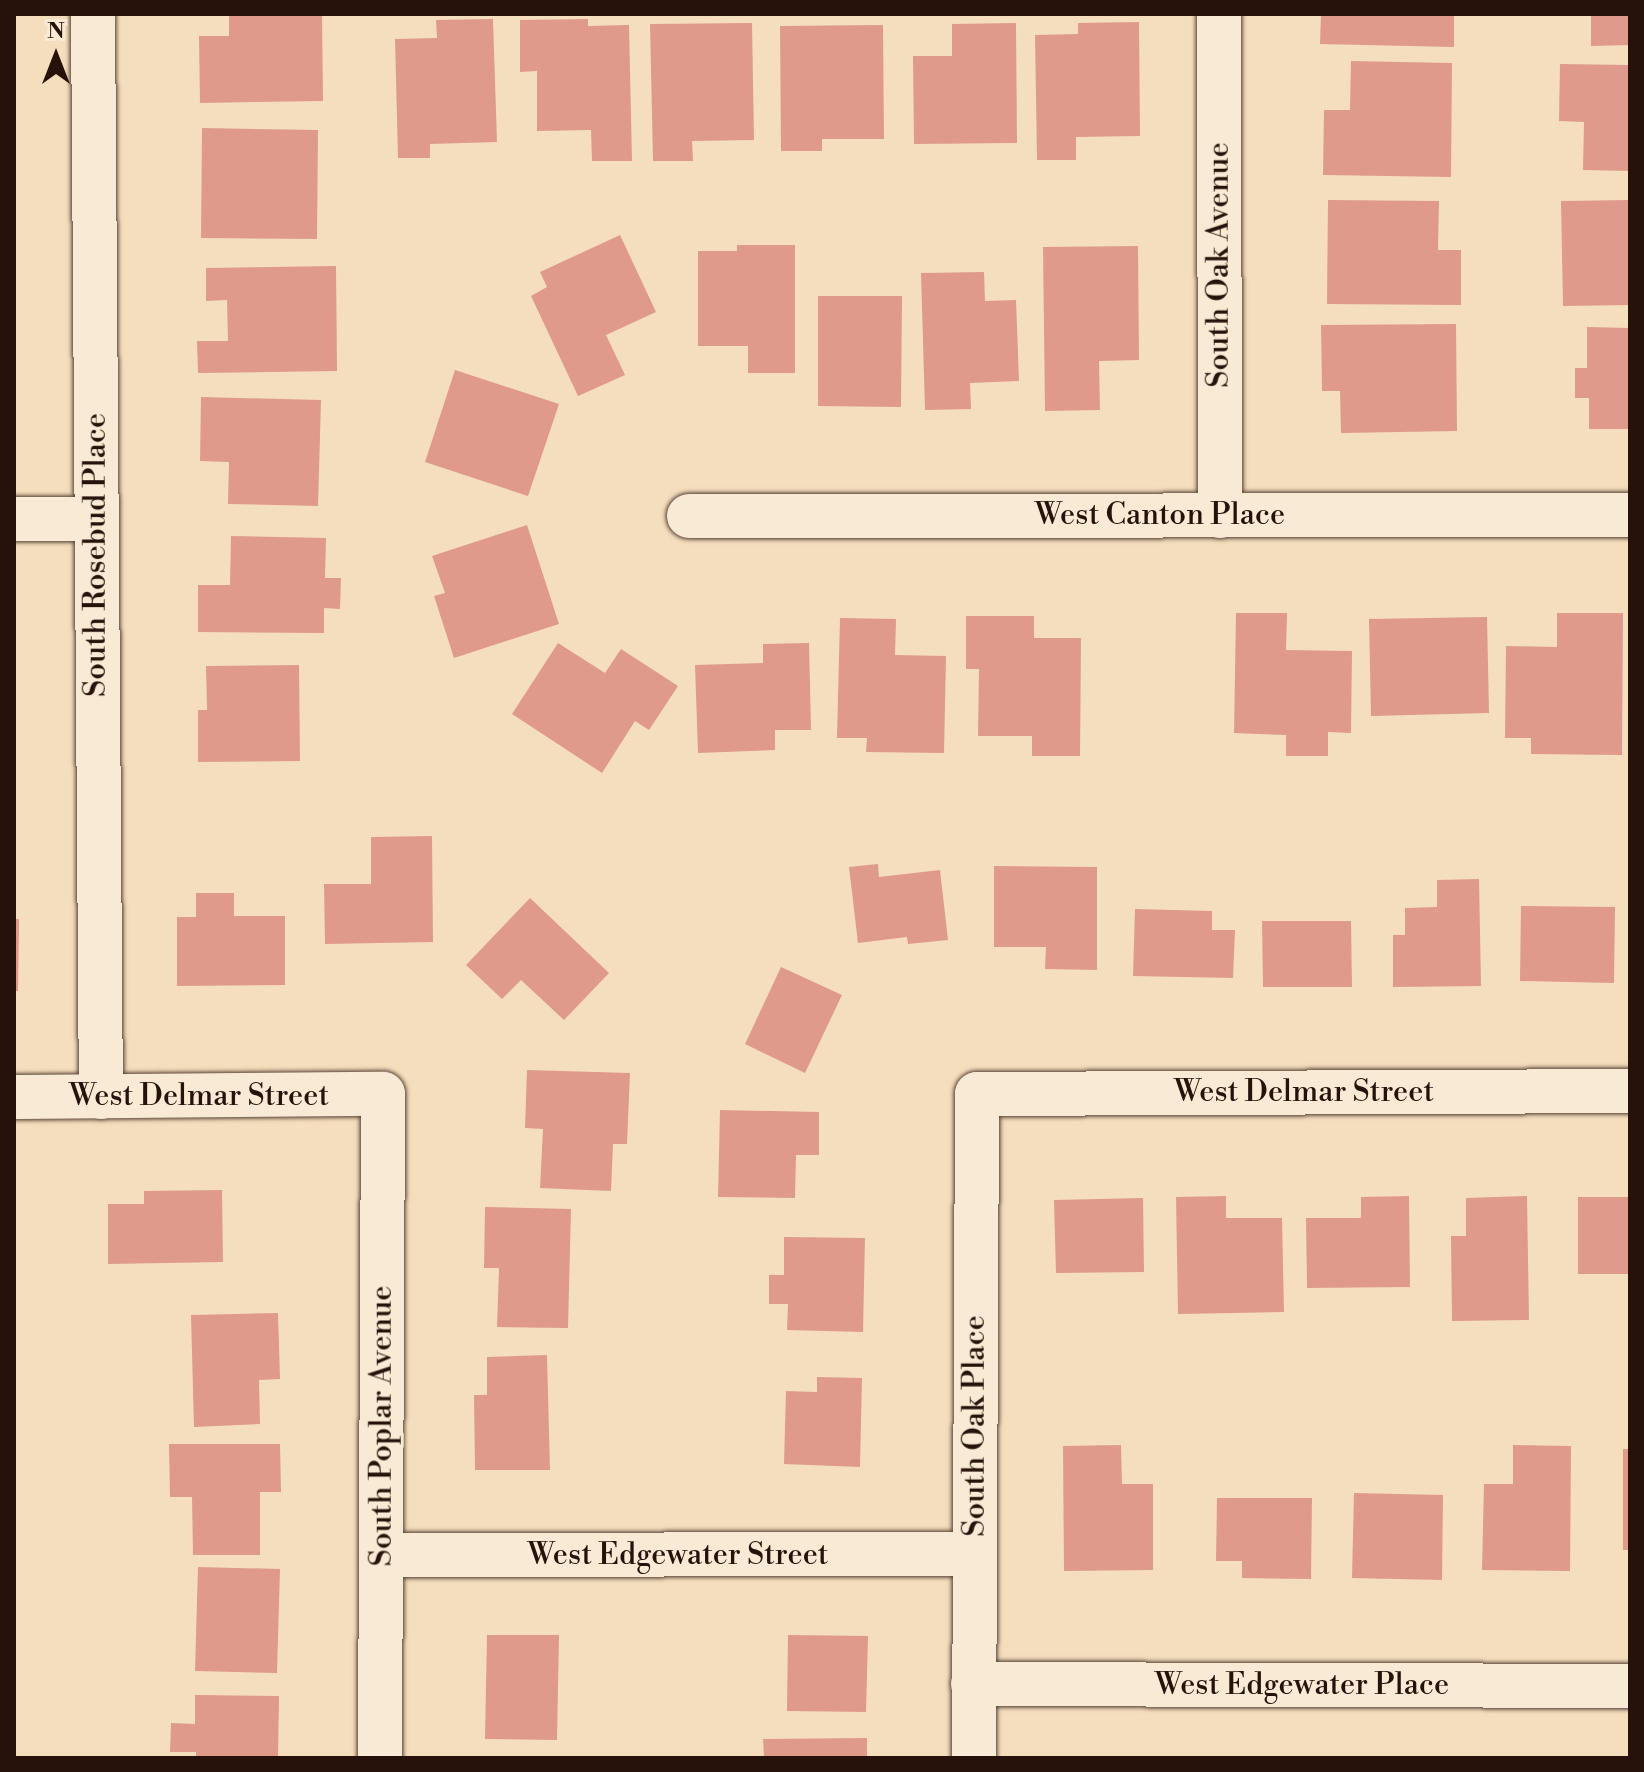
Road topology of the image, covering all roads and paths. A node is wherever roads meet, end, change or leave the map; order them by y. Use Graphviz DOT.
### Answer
graph roads {
  1 [pos="93,14"];
  2 [pos="1219,14"];
  3 [pos="1630,515"];
  4 [pos="689,516"];
  5 [pos="1220,516"];
  6 [pos="14,519"];
  7 [pos="96,519"];
  8 [pos="1630,1091"];
  9 [pos="383,1094"];
  10 [pos="977,1094"];
  11 [pos="14,1097"];
  12 [pos="101,1097"];
  13 [pos="974,1554"];
  14 [pos="381,1555"];
  15 [pos="973,1684"];
  16 [pos="1630,1686"];
  17 [pos="380,1758"];
  18 [pos="974,1758"];
  1 -- 7 [label="street, South Rosebud Place"];
  2 -- 5 [label="street, South Oak Avenue"];
  3 -- 5 [label="street, West Canton Place"];
  4 -- 5 [label="street, West Canton Place"];
  6 -- 7 [label="street"];
  7 -- 12 [label="street, South Rosebud Place"];
  8 -- 10 [label="street, West Delmar Street"];
  9 -- 12 [label="street, West Delmar Street"];
  9 -- 14 [label="street, South Poplar Avenue"];
  10 -- 13 [label="street, South Oak Place"];
  11 -- 12 [label="street, West Delmar Street"];
  13 -- 14 [label="street, West Edgewater Street"];
  13 -- 15 [label="street, South Oak Place"];
  14 -- 17 [label="street, South Poplar Avenue"];
  15 -- 16 [label="street, West Edgewater Place"];
  15 -- 18 [label="street, South Oak Place"];
}
